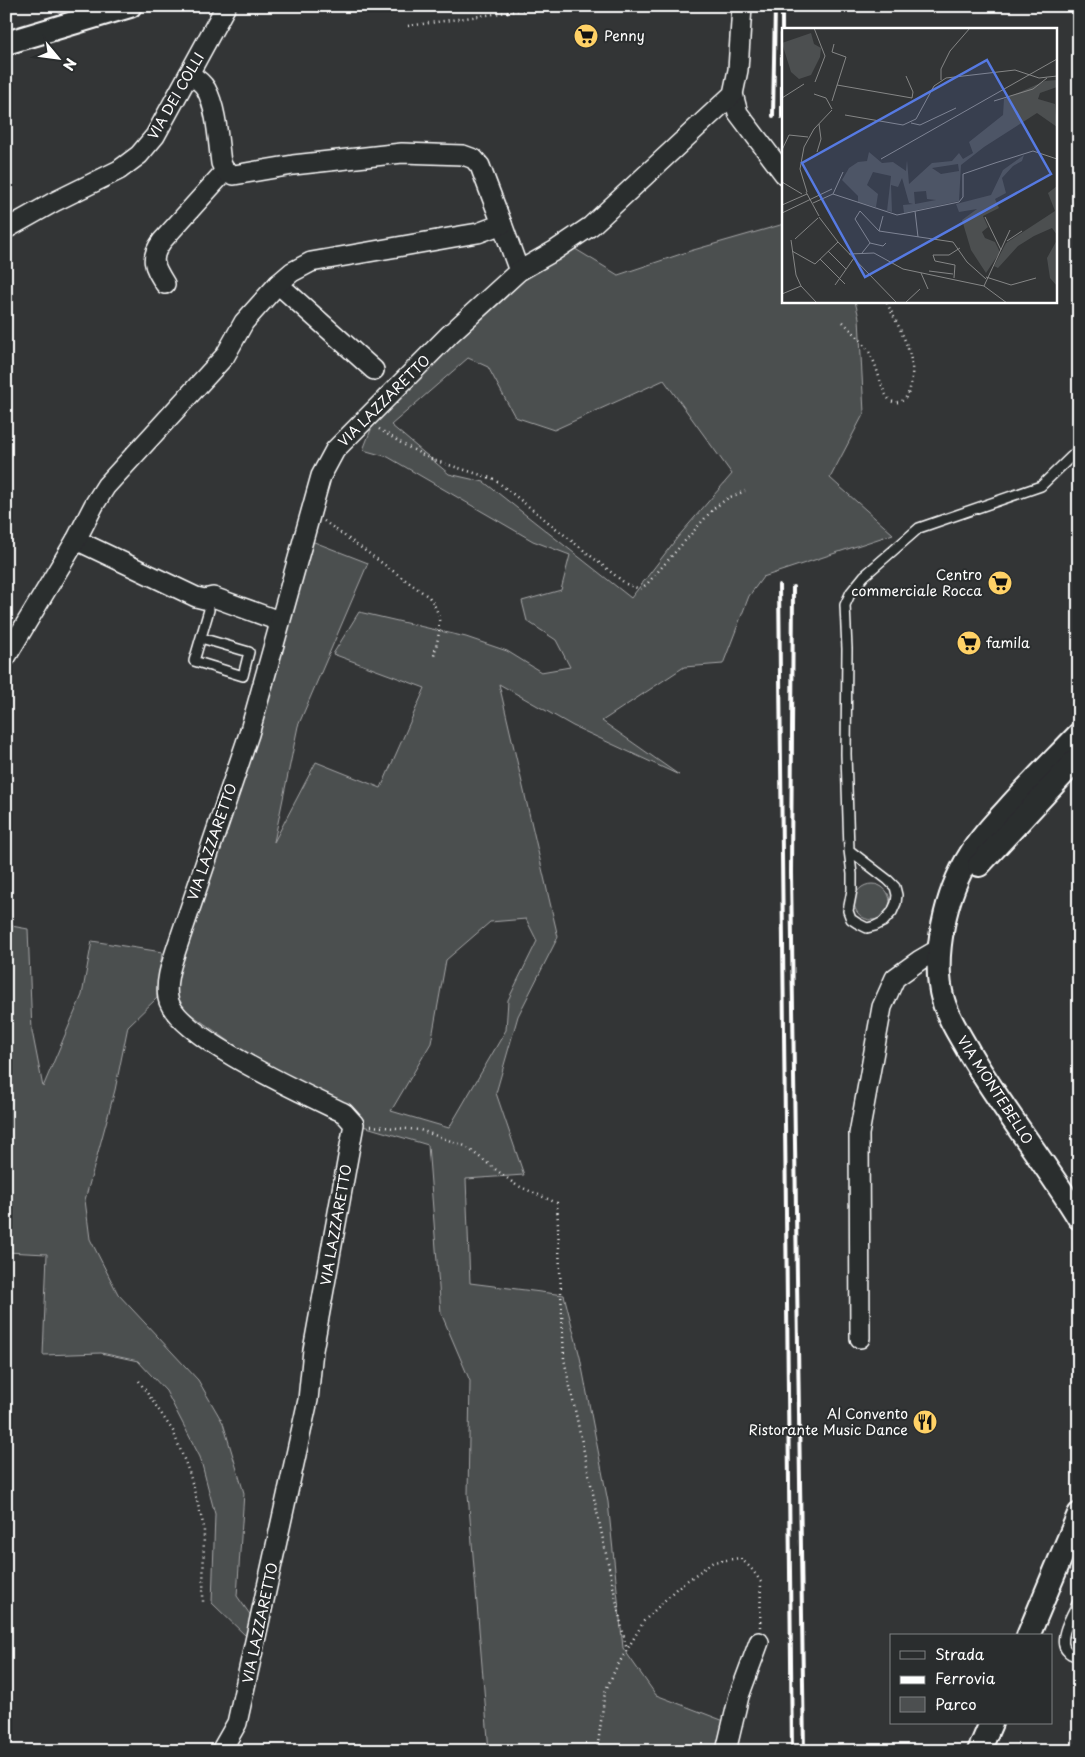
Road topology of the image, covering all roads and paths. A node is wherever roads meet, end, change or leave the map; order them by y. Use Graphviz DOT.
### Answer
graph roads {
  1 [pos="130,6"];
  2 [pos="226,6"];
  3 [pos="742,6"];
  4 [pos="544,7"];
  5 [pos="408,26"];
  6 [pos="6,43"];
  7 [pos="189,74"];
  8 [pos="733,94"];
  9 [pos="225,171"];
  10 [pos="782,171"];
  11 [pos="502,224"];
  12 [pos="6,229"];
  13 [pos="519,271"];
  14 [pos="164,284"];
  15 [pos="278,284"];
  16 [pos="886,302"];
  17 [pos="843,322"];
  18 [pos="374,370"];
  19 [pos="365,420"];
  20 [pos="1079,449"];
  21 [pos="745,491"];
  22 [pos="311,511"];
  23 [pos="76,540"];
  24 [pos="204,599"];
  25 [pos="280,621"];
  26 [pos="201,638"];
  27 [pos="434,656"];
  28 [pos="6,657"];
  29 [pos="1079,734"];
  30 [pos="1079,757"];
  31 [pos="849,850"];
  32 [pos="944,923"];
  33 [pos="938,949"];
  34 [pos="354,1124"];
  35 [pos="1079,1218"];
  36 [pos="860,1338"];
  37 [pos="139,1381"];
  38 [pos="1079,1514"];
  39 [pos="1079,1600"];
  40 [pos="203,1604"];
  41 [pos="1029,1634"];
  42 [pos="759,1642"];
  43 [pos="627,1651"];
  44 [pos="1079,1657"];
  45 [pos="991,1724"];
  46 [pos="221,1751"];
  47 [pos="597,1751"];
  48 [pos="726,1751"];
  49 [pos="979,1751"];
  1 -- 6 [label="street"];
  2 -- 7 [label="street, VIA DEI COLLI"];
  3 -- 8 [label="street"];
  4 -- 5 [label="path"];
  7 -- 9 [label="street"];
  7 -- 12 [label="street, VIA DEI COLLI"];
  8 -- 10 [label="street"];
  8 -- 13 [label="street, VIA LAZZARETTO"];
  9 -- 11 [label="street"];
  9 -- 14 [label="street"];
  11 -- 13 [label="street"];
  11 -- 15 [label="street"];
  13 -- 19 [label="street, VIA LAZZARETTO"];
  15 -- 18 [label="street"];
  15 -- 23 [label="street"];
  16 -- 17 [label="path"];
  19 -- 21 [label="path"];
  19 -- 22 [label="street, VIA LAZZARETTO"];
  20 -- 31 [label="lane"];
  22 -- 25 [label="street, VIA LAZZARETTO"];
  22 -- 27 [label="path"];
  23 -- 24 [label="street"];
  23 -- 28 [label="street"];
  24 -- 25 [label="street"];
  24 -- 26 [label="lane"];
  25 -- 34 [label="street, VIA LAZZARETTO"];
  26 -- 26 [label="lane"];
  29 -- 32 [label="street"];
  30 -- 32 [label="street"];
  31 -- 31 [label="lane"];
  32 -- 33 [label="street, VIA MONTEBELLO"];
  33 -- 35 [label="street, VIA MONTEBELLO"];
  33 -- 36 [label="street"];
  34 -- 43 [label="path"];
  34 -- 46 [label="street, VIA LAZZARETTO"];
  37 -- 40 [label="path"];
  38 -- 41 [label="street"];
  39 -- 44 [label="lane"];
  42 -- 43 [label="path"];
  42 -- 48 [label="street"];
  43 -- 47 [label="path"];
  45 -- 49 [label="street"];
}
